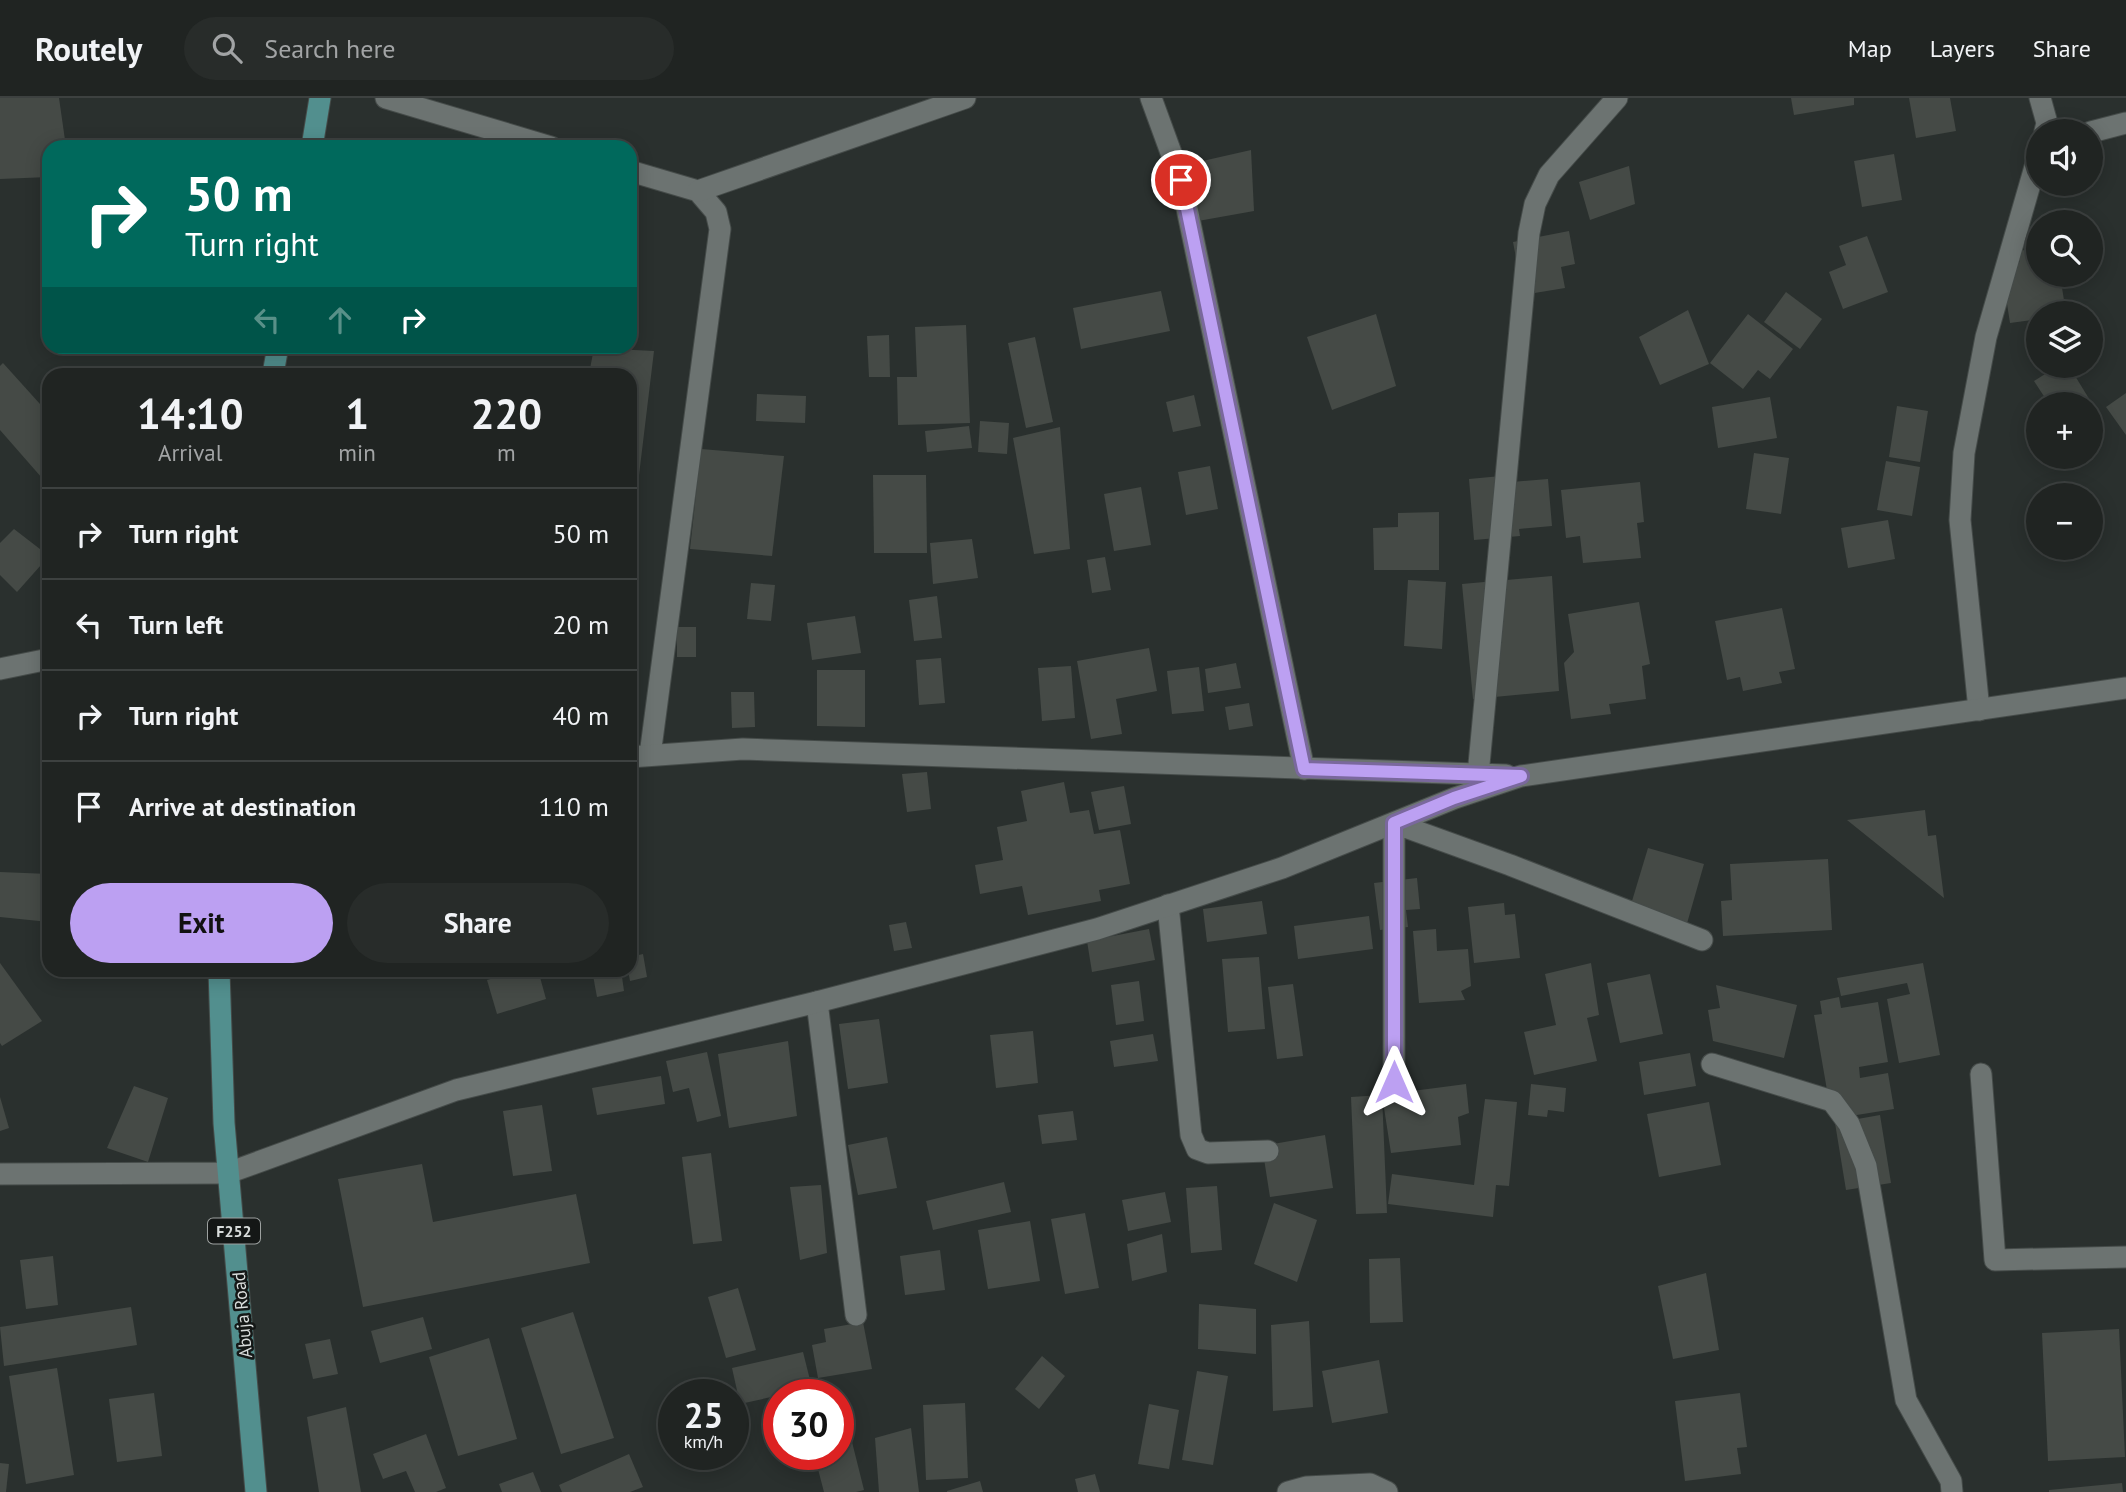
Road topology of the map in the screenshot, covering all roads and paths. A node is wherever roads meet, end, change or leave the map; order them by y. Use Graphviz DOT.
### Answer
graph roads {
  1 [pos="320,98"];
  2 [pos="386,98"];
  3 [pos="965,98"];
  4 [pos="1151,98"];
  5 [pos="1617,98"];
  6 [pos="2040,98"];
  7 [pos="2047,119"];
  8 [pos="2126,123"];
  9 [pos="2103,129"];
  10 [pos="313,140"];
  11 [pos="527,140"];
  12 [pos="637,173"];
  13 [pos="698,191"];
  14 [pos="2027,196"];
  15 [pos="42,660"];
  16 [pos="0,669"];
  17 [pos="2126,688"];
  18 [pos="1979,710"];
  19 [pos="640,756"];
  20 [pos="1304,769"];
  21 [pos="1478,775"];
  22 [pos="1521,776"];
  23 [pos="1394,823"];
  24 [pos="1168,905"];
  25 [pos="1702,940"];
  26 [pos="219,977"];
  27 [pos="817,1002"];
  28 [pos="1712,1065"];
  29 [pos="1981,1074"];
  30 [pos="1394,1082"];
  31 [pos="1268,1151"];
  32 [pos="229,1173"];
  33 [pos="0,1174"];
  34 [pos="2126,1256"];
  35 [pos="856,1315"];
  36 [pos="256,1492"];
  37 [pos="1288,1492"];
  38 [pos="1387,1492"];
  39 [pos="1952,1492"];
  1 -- 10 [label="main road"];
  2 -- 11 [label="street"];
  3 -- 13 [label="street"];
  4 -- 20 [label="street"];
  5 -- 21 [label="street"];
  6 -- 7 [label="street"];
  8 -- 9 [label="street"];
  12 -- 13 [label="street"];
  13 -- 19 [label="street"];
  14 -- 18 [label="street"];
  15 -- 16 [label="street"];
  17 -- 18 [label="street"];
  18 -- 22 [label="street"];
  19 -- 20 [label="street"];
  20 -- 21 [label="street"];
  21 -- 22 [label="street"];
  22 -- 23 [label="street"];
  23 -- 24 [label="street"];
  23 -- 25 [label="street"];
  23 -- 30 [label="street"];
  24 -- 27 [label="street"];
  24 -- 31 [label="street"];
  26 -- 32 [label="main road, Abuja Road / F252"];
  27 -- 32 [label="street"];
  27 -- 35 [label="street"];
  28 -- 39 [label="street"];
  29 -- 34 [label="street"];
  32 -- 33 [label="street"];
  32 -- 36 [label="main road, Abuja Road / F252"];
  37 -- 38 [label="street"];
}
